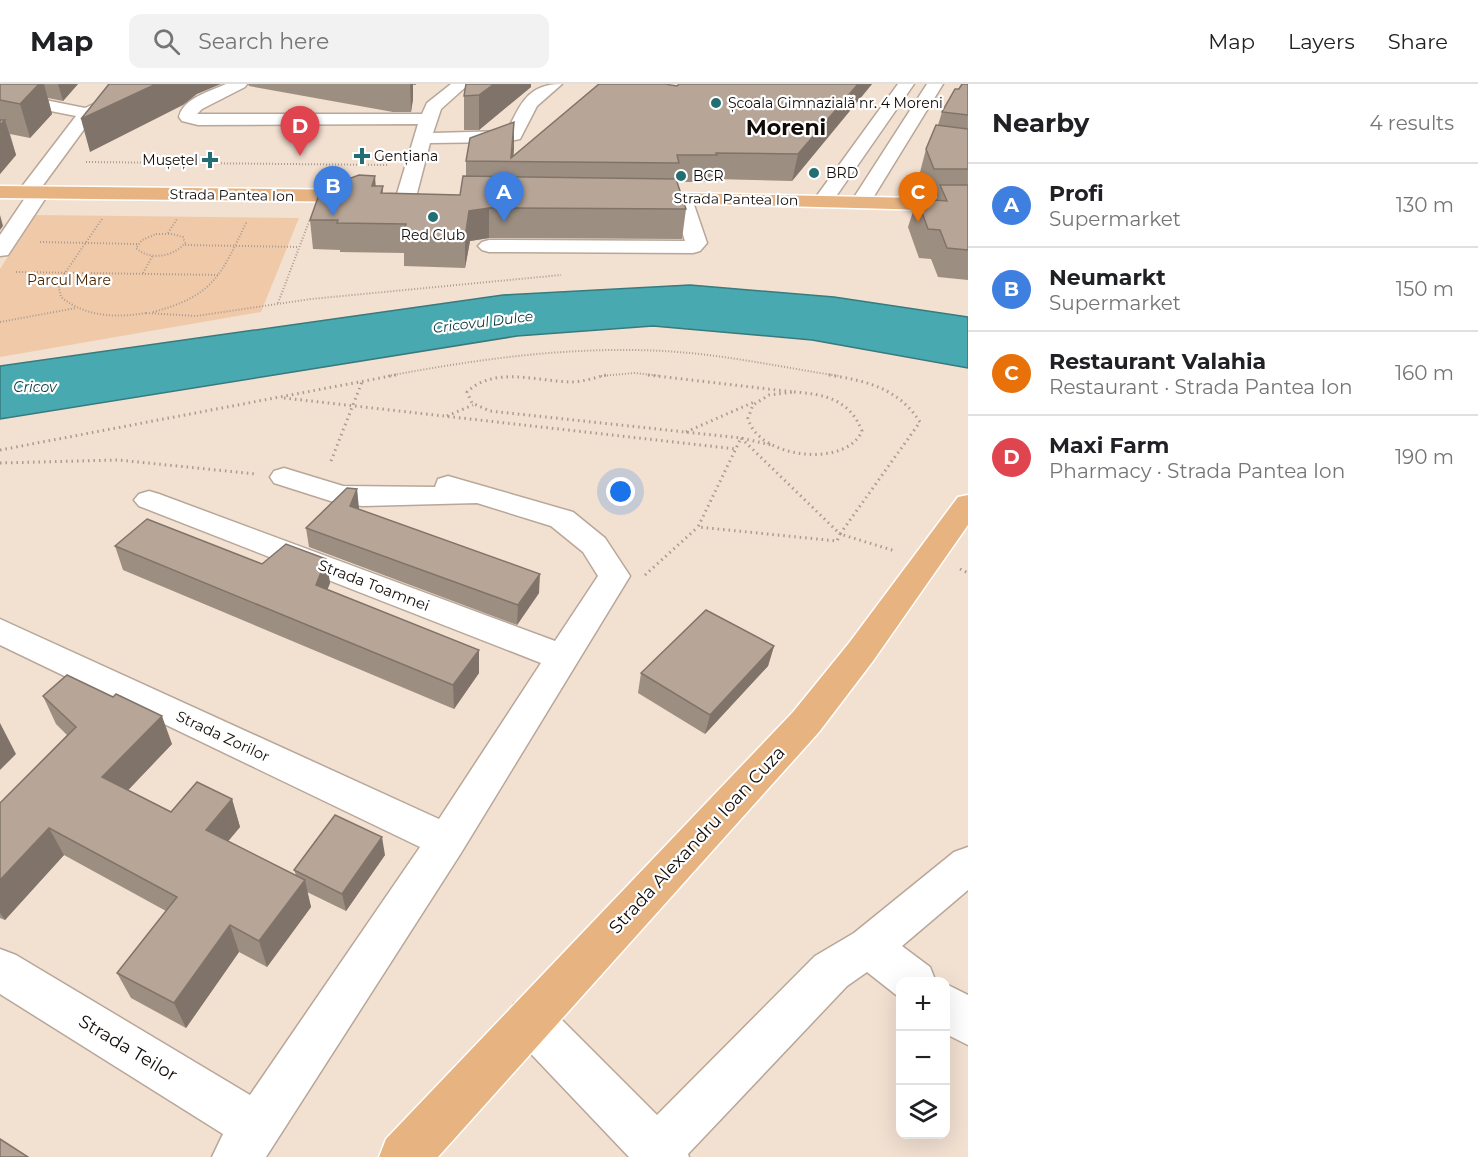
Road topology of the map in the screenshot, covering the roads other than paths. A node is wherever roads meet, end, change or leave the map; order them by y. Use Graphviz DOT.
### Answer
graph roads {
  1 [pos="151,84"];
  2 [pos="239,84"];
  3 [pos="461,84"];
  4 [pos="554,84"];
  5 [pos="906,84"];
  6 [pos="935,84"];
  7 [pos="0,96"];
  8 [pos="81,112"];
  9 [pos="428,119"];
  10 [pos="869,136"];
  11 [pos="422,138"];
  12 [pos="907,142"];
  13 [pos="3,192"];
  14 [pos="33,193"];
  15 [pos="392,197"];
  16 [pos="429,197"];
  17 [pos="613,198"];
  18 [pos="682,198"];
  19 [pos="823,201"];
  20 [pos="861,202"];
  21 [pos="968,205"];
  22 [pos="3,246"];
  23 [pos="489,246"];
  24 [pos="284,477"];
  25 [pos="448,484"];
  26 [pos="486,495"];
  27 [pos="149,500"];
  28 [pos="966,506"];
  29 [pos="0,631"];
  30 [pos="564,658"];
  31 [pos="447,841"];
  32 [pos="968,865"];
  33 [pos="869,947"];
  34 [pos="0,970"];
  35 [pos="909,977"];
  36 [pos="950,1010"];
  37 [pos="530,1020"];
  38 [pos="968,1023"];
  39 [pos="247,1142"];
  40 [pos="661,1153"];
  41 [pos="404,1157"];
  1 -- 8 [label="street"];
  2 -- 9 [label="street"];
  3 -- 9 [label="street"];
  4 -- 11 [label="street"];
  5 -- 10 [label="street"];
  6 -- 12 [label="street"];
  7 -- 8 [label="street"];
  8 -- 13 [label="street"];
  8 -- 14 [label="street"];
  9 -- 11 [label="street"];
  10 -- 12 [label="street"];
  10 -- 19 [label="street"];
  11 -- 15 [label="street"];
  12 -- 20 [label="street"];
  13 -- 14 [label="main road, Strada Pantea Ion"];
  14 -- 15 [label="main road, Strada Pantea Ion"];
  14 -- 22 [label="street"];
  15 -- 16 [label="main road, Strada Pantea Ion"];
  17 -- 18 [label="main road, Strada Pantea Ion"];
  18 -- 19 [label="main road, Strada Pantea Ion"];
  18 -- 23 [label="street"];
  19 -- 20 [label="main road, Strada Pantea Ion"];
  20 -- 21 [label="main road, Strada Pantea Ion"];
  24 -- 26 [label="street"];
  25 -- 26 [label="street"];
  26 -- 30 [label="street"];
  27 -- 30 [label="street, Strada Toamnei"];
  28 -- 37 [label="main road, Strada Alexandru Ioan Cuza"];
  29 -- 31 [label="street, Strada Zorilor"];
  30 -- 31 [label="street"];
  31 -- 39 [label="street"];
  32 -- 33 [label="street"];
  33 -- 35 [label="street"];
  33 -- 40 [label="street"];
  34 -- 39 [label="street, Strada Teilor"];
  36 -- 38 [label="street"];
  37 -- 40 [label="street"];
  37 -- 41 [label="main road, Strada Alexandru Ioan Cuza"];
}
